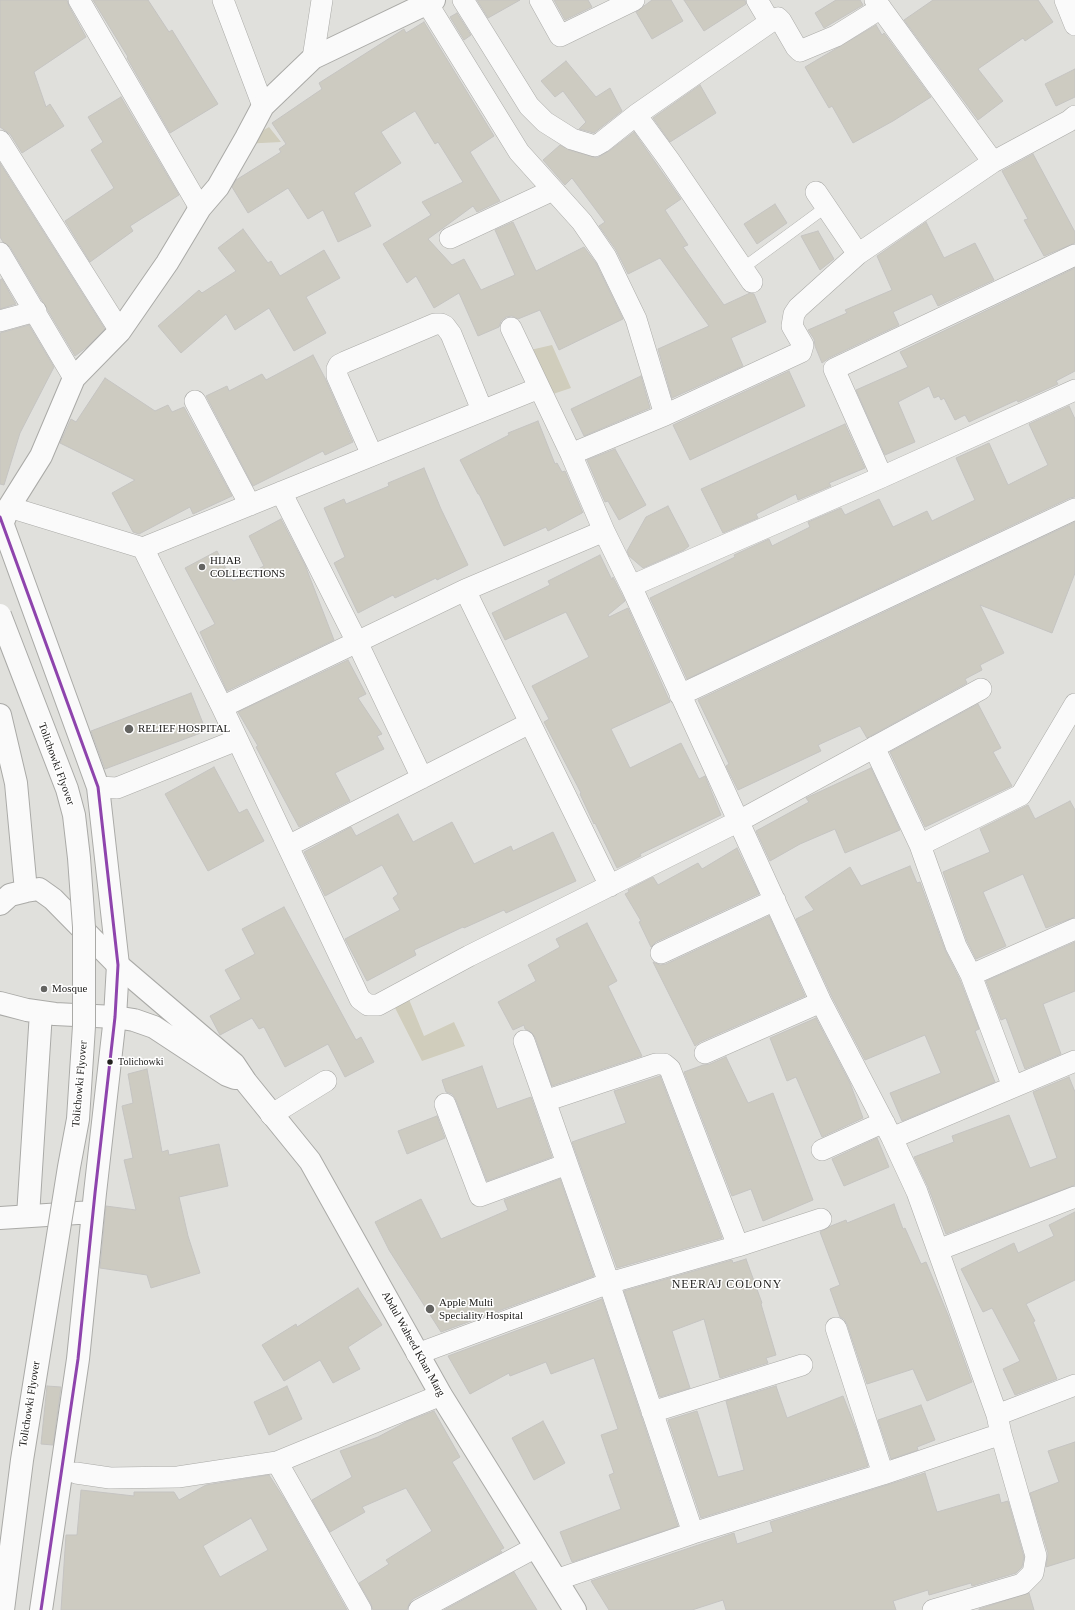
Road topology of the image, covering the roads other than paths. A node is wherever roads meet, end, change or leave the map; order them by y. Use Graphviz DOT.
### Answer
graph roads {
  1 [pos="79,0"];
  2 [pos="223,0"];
  3 [pos="322,0"];
  4 [pos="462,0"];
  5 [pos="540,0"];
  6 [pos="634,0"];
  7 [pos="757,0"];
  8 [pos="1065,0"];
  9 [pos="431,1"];
  10 [pos="878,4"];
  11 [pos="770,22"];
  12 [pos="1075,25"];
  13 [pos="314,58"];
  14 [pos="263,106"];
  15 [pos="636,115"];
  16 [pos="1073,124"];
  17 [pos="0,141"];
  18 [pos="993,162"];
  19 [pos="553,190"];
  20 [pos="821,199"];
  21 [pos="200,208"];
  22 [pos="450,238"];
  23 [pos="0,253"];
  24 [pos="858,254"];
  25 [pos="1075,255"];
  26 [pos="748,275"];
  27 [pos="36,311"];
  28 [pos="0,320"];
  29 [pos="511,328"];
  30 [pos="120,331"];
  31 [pos="74,378"];
  32 [pos="539,388"];
  33 [pos="1075,390"];
  34 [pos="195,401"];
  35 [pos="482,410"];
  36 [pos="665,415"];
  37 [pos="571,454"];
  38 [pos="372,455"];
  39 [pos="882,477"];
  40 [pos="281,492"];
  41 [pos="250,505"];
  42 [pos="1075,509"];
  43 [pos="3,517"];
  44 [pos="604,531"];
  45 [pos="144,548"];
  46 [pos="631,586"];
  47 [pos="465,590"];
  48 [pos="0,615"];
  49 [pos="357,642"];
  50 [pos="981,689"];
  51 [pos="680,695"];
  52 [pos="1075,704"];
  53 [pos="222,707"];
  54 [pos="0,715"];
  55 [pos="530,723"];
  56 [pos="237,740"];
  57 [pos="874,747"];
  58 [pos="422,778"];
  59 [pos="98,787"];
  60 [pos="739,820"];
  61 [pos="920,845"];
  62 [pos="288,846"];
  63 [pos="610,886"];
  64 [pos="26,891"];
  65 [pos="775,900"];
  66 [pos="0,904"];
  67 [pos="1075,929"];
  68 [pos="661,953"];
  69 [pos="118,965"];
  70 [pos="971,975"];
  71 [pos="821,1002"];
  72 [pos="0,1003"];
  73 [pos="41,1012"];
  74 [pos="115,1017"];
  75 [pos="524,1041"];
  76 [pos="705,1053"];
  77 [pos="1075,1061"];
  78 [pos="326,1081"];
  79 [pos="246,1082"];
  80 [pos="1013,1087"];
  81 [pos="545,1101"];
  82 [pos="445,1104"];
  83 [pos="271,1114"];
  84 [pos="888,1130"];
  85 [pos="822,1150"];
  86 [pos="567,1164"];
  87 [pos="1075,1197"];
  88 [pos="93,1212"];
  89 [pos="28,1216"];
  90 [pos="0,1218"];
  91 [pos="821,1219"];
  92 [pos="738,1246"];
  93 [pos="938,1250"];
  94 [pos="609,1283"];
  95 [pos="836,1328"];
  96 [pos="417,1354"];
  97 [pos="802,1365"];
  98 [pos="1075,1385"];
  99 [pos="441,1395"];
  100 [pos="652,1412"];
  101 [pos="999,1424"];
  102 [pos="277,1462"];
  103 [pos="76,1473"];
  104 [pos="883,1474"];
  105 [pos="693,1533"];
  106 [pos="536,1546"];
  107 [pos="556,1580"];
  108 [pos="3,1610"];
  109 [pos="41,1610"];
  110 [pos="361,1610"];
  111 [pos="419,1610"];
  112 [pos="575,1610"];
  113 [pos="933,1610"];
  1 -- 21 [label="street"];
  2 -- 14 [label="street"];
  3 -- 13 [label="street"];
  4 -- 15 [label="street"];
  5 -- 6 [label="street"];
  7 -- 11 [label="street"];
  8 -- 12 [label="street"];
  9 -- 13 [label="street"];
  9 -- 19 [label="street"];
  10 -- 11 [label="street"];
  10 -- 18 [label="street"];
  11 -- 15 [label="street"];
  13 -- 14 [label="street"];
  14 -- 21 [label="street"];
  15 -- 26 [label="street"];
  16 -- 18 [label="street"];
  17 -- 30 [label="street"];
  18 -- 24 [label="street"];
  19 -- 22 [label="street"];
  19 -- 36 [label="street"];
  20 -- 24 [label="street"];
  20 -- 26 [label="lane"];
  21 -- 30 [label="street"];
  23 -- 27 [label="street"];
  24 -- 36 [label="street"];
  25 -- 39 [label="street"];
  27 -- 28 [label="street"];
  27 -- 31 [label="street"];
  29 -- 32 [label="street"];
  30 -- 31 [label="street"];
  31 -- 43 [label="street"];
  32 -- 35 [label="street"];
  32 -- 37 [label="street"];
  33 -- 39 [label="street"];
  34 -- 41 [label="street"];
  35 -- 38 [label="street"];
  35 -- 38 [label="street"];
  36 -- 37 [label="street"];
  37 -- 44 [label="street"];
  38 -- 40 [label="street"];
  39 -- 46 [label="street"];
  40 -- 41 [label="street"];
  40 -- 49 [label="street"];
  41 -- 45 [label="street"];
  42 -- 51 [label="street"];
  43 -- 45 [label="street"];
  43 -- 59 [label="street"];
  44 -- 46 [label="street"];
  44 -- 47 [label="street"];
  45 -- 53 [label="street"];
  46 -- 51 [label="street"];
  47 -- 49 [label="street"];
  47 -- 55 [label="street"];
  48 -- 108 [label="street, Tolichowki Flyover, bridge"];
  49 -- 53 [label="street"];
  49 -- 58 [label="street"];
  50 -- 57 [label="street"];
  51 -- 60 [label="street"];
  52 -- 61 [label="street"];
  53 -- 56 [label="street"];
  54 -- 64 [label="street"];
  55 -- 58 [label="street"];
  55 -- 63 [label="street"];
  56 -- 59 [label="street"];
  56 -- 62 [label="street"];
  57 -- 60 [label="street"];
  57 -- 61 [label="street"];
  58 -- 62 [label="street"];
  59 -- 69 [label="street"];
  60 -- 63 [label="street"];
  60 -- 65 [label="street"];
  61 -- 70 [label="street"];
  62 -- 63 [label="street"];
  64 -- 66 [label="street"];
  64 -- 69 [label="street, Abdul Waheed Khan Marg"];
  65 -- 68 [label="street"];
  65 -- 71 [label="street"];
  67 -- 70 [label="street"];
  69 -- 74 [label="street"];
  69 -- 79 [label="street, Abdul Waheed Khan Marg"];
  70 -- 80 [label="street"];
  71 -- 76 [label="street"];
  71 -- 84 [label="street"];
  72 -- 73 [label="street"];
  73 -- 74 [label="street"];
  73 -- 89 [label="street"];
  74 -- 79 [label="street"];
  74 -- 88 [label="street"];
  75 -- 81 [label="street"];
  77 -- 80 [label="street"];
  78 -- 83 [label="street"];
  79 -- 83 [label="street, Abdul Waheed Khan Marg"];
  80 -- 84 [label="street"];
  81 -- 86 [label="street"];
  81 -- 92 [label="street"];
  82 -- 86 [label="street"];
  83 -- 96 [label="street, Abdul Waheed Khan Marg"];
  84 -- 85 [label="street"];
  84 -- 93 [label="street"];
  86 -- 94 [label="street"];
  87 -- 93 [label="street"];
  88 -- 89 [label="street"];
  88 -- 109 [label="street"];
  89 -- 90 [label="street"];
  91 -- 92 [label="street"];
  92 -- 94 [label="street"];
  93 -- 101 [label="street"];
  94 -- 96 [label="street"];
  94 -- 100 [label="street"];
  95 -- 104 [label="street"];
  96 -- 99 [label="street, Abdul Waheed Khan Marg"];
  97 -- 100 [label="street"];
  98 -- 101 [label="street"];
  99 -- 102 [label="street"];
  99 -- 106 [label="street, Abdul Waheed Khan Marg"];
  100 -- 105 [label="street"];
  101 -- 104 [label="street"];
  101 -- 113 [label="street"];
  102 -- 103 [label="street"];
  102 -- 110 [label="street"];
  104 -- 105 [label="street"];
  105 -- 107 [label="street"];
  106 -- 107 [label="street, Abdul Waheed Khan Marg"];
  106 -- 111 [label="street"];
  107 -- 112 [label="street, Abdul Waheed Khan Marg"];
}
